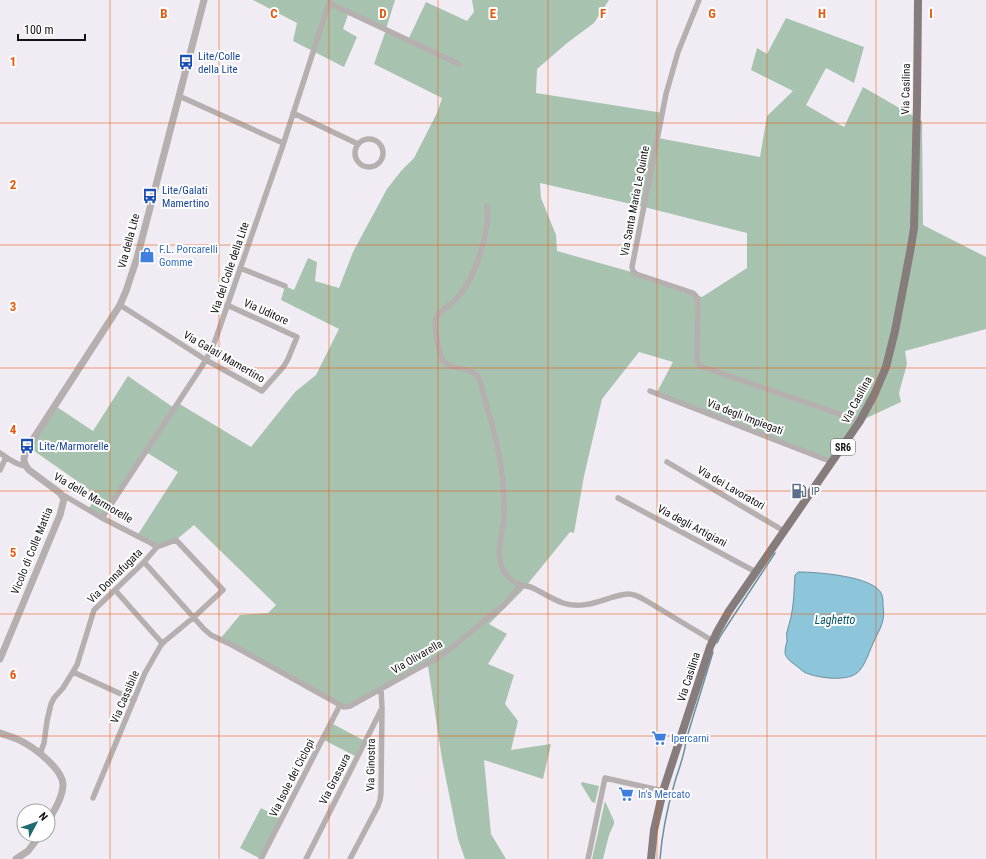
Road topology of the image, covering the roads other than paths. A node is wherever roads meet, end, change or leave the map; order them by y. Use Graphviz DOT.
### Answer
graph roads {
  1 [pos="204,0"];
  2 [pos="699,0"];
  3 [pos="918,0"];
  4 [pos="330,1"];
  5 [pos="460,64"];
  6 [pos="179,96"];
  7 [pos="293,113"];
  8 [pos="283,143"];
  9 [pos="358,144"];
  10 [pos="487,206"];
  11 [pos="240,268"];
  12 [pos="285,286"];
  13 [pos="120,305"];
  14 [pos="227,305"];
  15 [pos="297,337"];
  16 [pos="206,360"];
  17 [pos="650,391"];
  18 [pos="860,421"];
  19 [pos="0,453"];
  20 [pos="6,457"];
  21 [pos="667,462"];
  22 [pos="832,462"];
  23 [pos="25,466"];
  24 [pos="0,470"];
  25 [pos="62,495"];
  26 [pos="618,498"];
  27 [pos="102,518"];
  28 [pos="784,531"];
  29 [pos="157,547"];
  30 [pos="144,562"];
  31 [pos="756,572"];
  32 [pos="521,585"];
  33 [pos="115,590"];
  34 [pos="194,617"];
  35 [pos="713,641"];
  36 [pos="162,643"];
  37 [pos="0,659"];
  38 [pos="73,672"];
  39 [pos="381,689"];
  40 [pos="134,700"];
  41 [pos="340,705"];
  42 [pos="382,708"];
  43 [pos="0,733"];
  44 [pos="40,754"];
  45 [pos="663,791"];
  46 [pos="94,798"];
  47 [pos="56,804"];
  48 [pos="34,843"];
  49 [pos="16,859"];
  50 [pos="261,859"];
  51 [pos="306,859"];
  52 [pos="350,859"];
  53 [pos="588,859"];
  54 [pos="651,859"];
  1 -- 6 [label="street, Via della Lite"];
  2 -- 18 [label="street, Via Santa Maria Le Quinte"];
  3 -- 18 [label="main road, Via Casilina / SR6"];
  4 -- 5 [label="street, Via del Colle della Lite"];
  4 -- 7 [label="street, Via del Colle della Lite"];
  6 -- 8 [label="street"];
  6 -- 13 [label="street, Via della Lite"];
  7 -- 8 [label="street, Via del Colle della Lite"];
  7 -- 9 [label="street"];
  8 -- 11 [label="street, Via del Colle della Lite"];
  9 -- 9 [label="street"];
  10 -- 32 [label="street"];
  11 -- 12 [label="street"];
  11 -- 14 [label="street, Via del Colle della Lite"];
  13 -- 16 [label="street, Via Galati Mamertino"];
  13 -- 23 [label="street, Via della Lite"];
  14 -- 15 [label="street, Via Uditore"];
  14 -- 16 [label="street, Via del Colle della Lite"];
  15 -- 16 [label="street, Via Galati Mamertino"];
  16 -- 27 [label="street, Via del Colle della Lite"];
  17 -- 22 [label="street, Via degli Impiegati"];
  18 -- 22 [label="main road, Via Casilina / SR6"];
  19 -- 20 [label="street, Via delle Marmorelle"];
  20 -- 23 [label="street, Via delle Marmorelle"];
  20 -- 24 [label="street"];
  21 -- 28 [label="street, Via dei Lavoratori"];
  22 -- 28 [label="main road, Via Casilina / SR6"];
  23 -- 25 [label="street, Via delle Marmorelle"];
  25 -- 27 [label="street, Via delle Marmorelle"];
  25 -- 37 [label="street, Vicolo di Colle Mattia"];
  26 -- 31 [label="street, Via degli Artigiani"];
  27 -- 29 [label="street, Via delle Marmorelle"];
  28 -- 31 [label="main road, Via Casilina / SR6"];
  29 -- 30 [label="street, Via Donnafugata"];
  29 -- 34 [label="street, Via Cassibile"];
  30 -- 33 [label="street, Via Donnafugata"];
  30 -- 34 [label="street"];
  31 -- 35 [label="main road, Via Casilina / SR6"];
  32 -- 35 [label="street"];
  32 -- 39 [label="street, Via Olivarella"];
  33 -- 36 [label="street"];
  33 -- 38 [label="street, Via Donnafugata"];
  34 -- 36 [label="street, Via Cassibile"];
  34 -- 41 [label="street"];
  35 -- 45 [label="main road, Via Casilina / SR6"];
  36 -- 40 [label="street, Via Cassibile"];
  38 -- 40 [label="street"];
  38 -- 44 [label="street, Via Donnafugata"];
  39 -- 41 [label="street, Via Olivarella"];
  39 -- 42 [label="street, Via Ginostra"];
  40 -- 46 [label="street, Via Cassibile"];
  41 -- 50 [label="street, Via Isole dei Ciclopi"];
  42 -- 51 [label="street, Via Grassura"];
  42 -- 52 [label="street, Via Ginostra"];
  43 -- 44 [label="street"];
  44 -- 47 [label="street"];
  45 -- 53 [label="street"];
  45 -- 54 [label="main road, Via Casilina / SR6"];
  48 -- 49 [label="street"];
}
